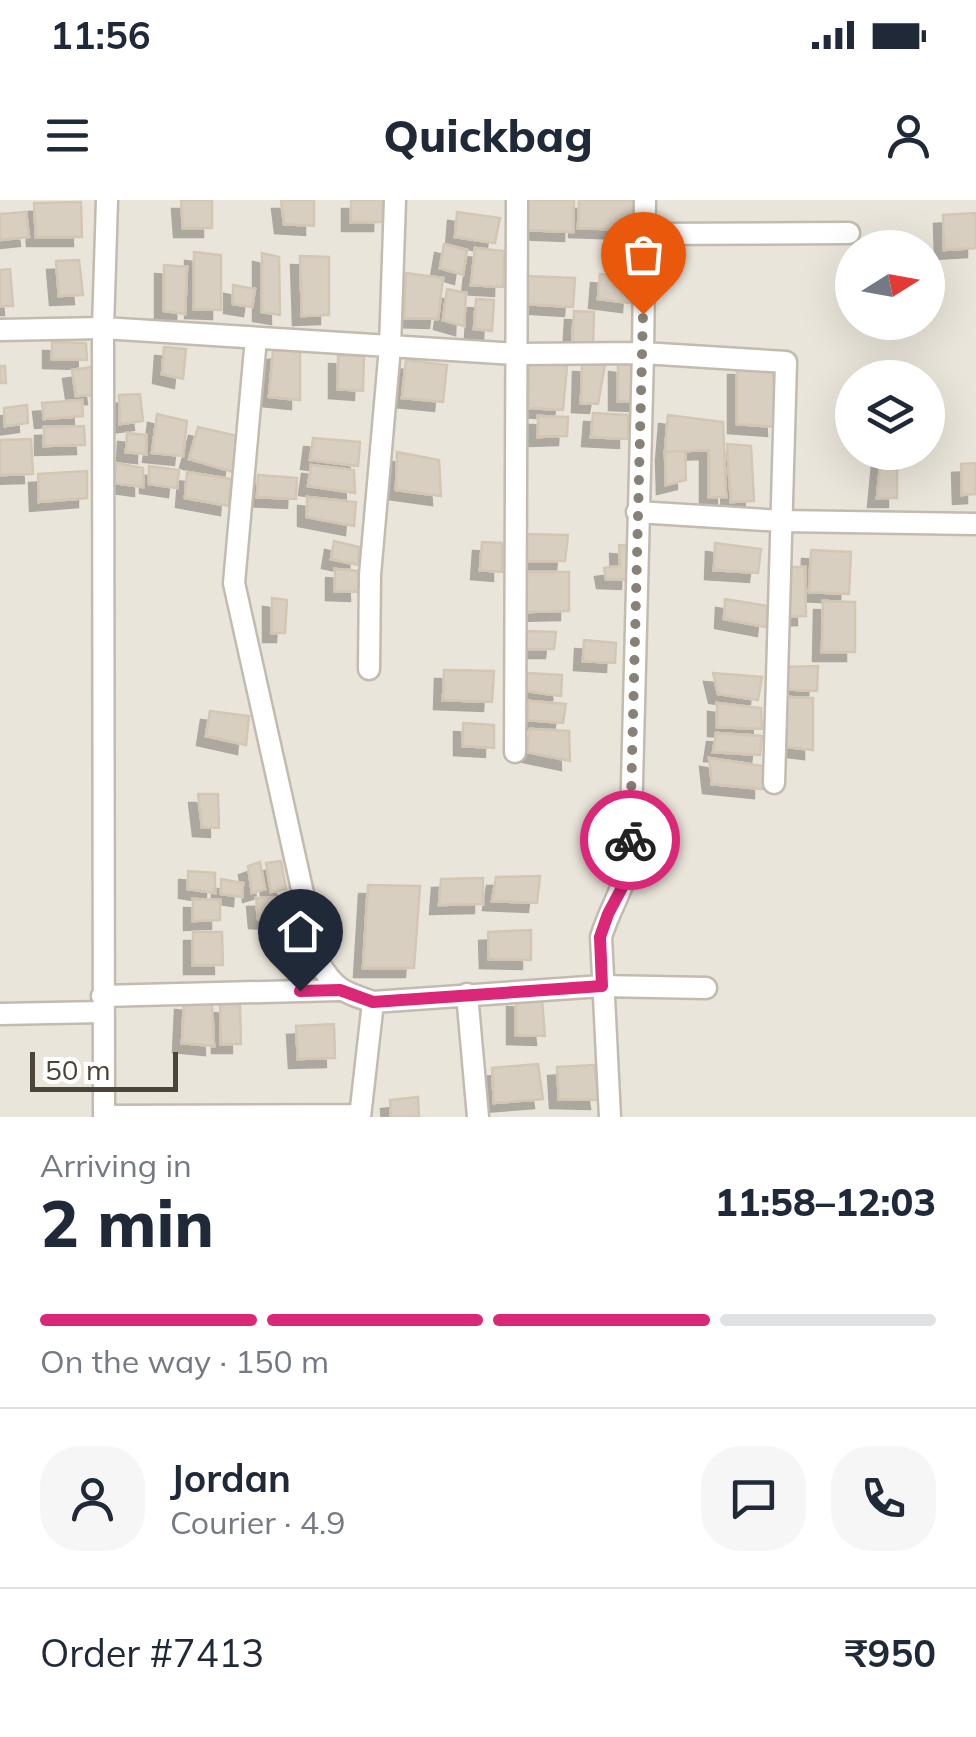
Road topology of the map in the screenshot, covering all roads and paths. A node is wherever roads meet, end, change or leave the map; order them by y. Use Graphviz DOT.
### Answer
graph roads {
  1 [pos="107,200"];
  2 [pos="395,200"];
  3 [pos="516,200"];
  4 [pos="644,200"];
  5 [pos="835,233"];
  6 [pos="644,234"];
  7 [pos="104,328"];
  8 [pos="0,330"];
  9 [pos="256,338"];
  10 [pos="390,347"];
  11 [pos="643,353"];
  12 [pos="516,354"];
  13 [pos="637,512"];
  14 [pos="782,521"];
  15 [pos="976,524"];
  16 [pos="370,669"];
  17 [pos="515,752"];
  18 [pos="774,783"];
  19 [pos="602,986"];
  20 [pos="706,988"];
  21 [pos="340,990"];
  22 [pos="467,994"];
  23 [pos="373,1002"];
  24 [pos="102,1004"];
  25 [pos="0,1014"];
  26 [pos="104,1116"];
  27 [pos="360,1116"];
  28 [pos="478,1117"];
  29 [pos="610,1117"];
  1 -- 7 [label="street"];
  2 -- 10 [label="street"];
  3 -- 12 [label="street"];
  4 -- 6 [label="street"];
  5 -- 6 [label="street"];
  6 -- 11 [label="street"];
  7 -- 8 [label="street"];
  7 -- 9 [label="street"];
  7 -- 24 [label="street"];
  9 -- 10 [label="street"];
  9 -- 21 [label="street"];
  10 -- 12 [label="street"];
  10 -- 16 [label="street"];
  11 -- 12 [label="street"];
  11 -- 13 [label="street"];
  11 -- 14 [label="street"];
  12 -- 17 [label="street"];
  13 -- 14 [label="street"];
  13 -- 19 [label="street"];
  14 -- 15 [label="street"];
  14 -- 18 [label="street"];
  19 -- 20 [label="street"];
  19 -- 22 [label="street"];
  19 -- 29 [label="street"];
  21 -- 23 [label="street"];
  21 -- 24 [label="street"];
  22 -- 23 [label="street"];
  22 -- 28 [label="street"];
  23 -- 27 [label="street"];
  24 -- 25 [label="street"];
  24 -- 26 [label="street"];
  26 -- 27 [label="street"];
}
